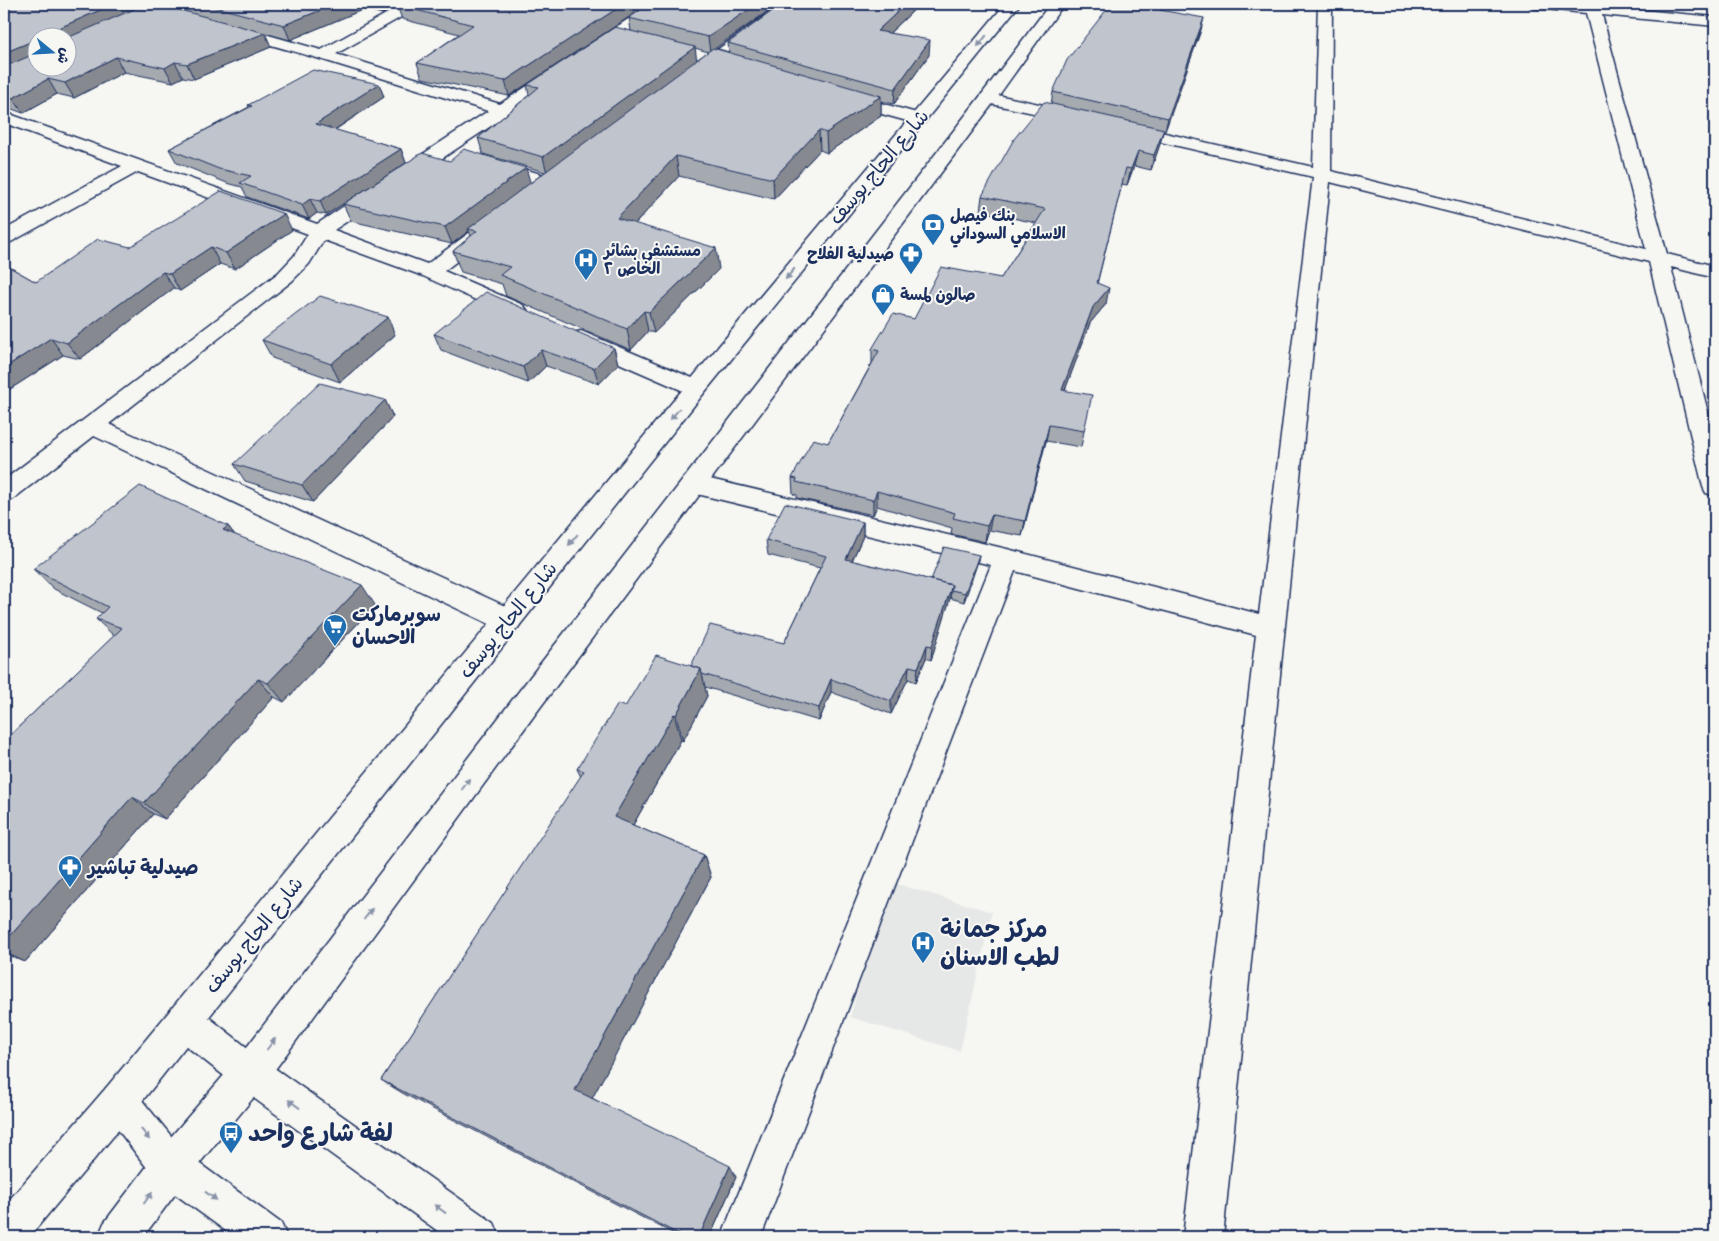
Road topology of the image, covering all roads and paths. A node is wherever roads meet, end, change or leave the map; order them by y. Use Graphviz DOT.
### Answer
graph roads {
  1 [pos="414,4"];
  2 [pos="661,4"];
  3 [pos="790,4"];
  4 [pos="1013,4"];
  5 [pos="1057,4"];
  6 [pos="1325,4"];
  7 [pos="1535,4"];
  8 [pos="166,9"];
  9 [pos="1593,10"];
  10 [pos="1715,21"];
  11 [pos="220,27"];
  12 [pos="78,46"];
  13 [pos="323,55"];
  14 [pos="695,55"];
  15 [pos="713,60"];
  16 [pos="731,65"];
  17 [pos="682,83"];
  18 [pos="825,92"];
  19 [pos="988,98"];
  20 [pos="502,110"];
  21 [pos="4,117"];
  22 [pos="918,120"];
  23 [pos="1093,122"];
  24 [pos="1112,126"];
  25 [pos="478,161"];
  26 [pos="138,165"];
  27 [pos="565,171"];
  28 [pos="1322,174"];
  29 [pos="549,182"];
  30 [pos="533,194"];
  31 [pos="501,218"];
  32 [pos="320,232"];
  33 [pos="4,238"];
  34 [pos="1658,257"];
  35 [pos="430,272"];
  36 [pos="1715,272"];
  37 [pos="536,318"];
  38 [pos="563,330"];
  39 [pos="696,388"];
  40 [pos="92,426"];
  41 [pos="694,484"];
  42 [pos="1715,487"];
  43 [pos="4,493"];
  44 [pos="1007,559"];
  45 [pos="508,620"];
  46 [pos="1272,628"];
  47 [pos="184,1021"];
  48 [pos="250,1073"];
  49 [pos="119,1101"];
  50 [pos="171,1167"];
  51 [pos="4,1236"];
  52 [pos="118,1237"];
  53 [pos="267,1237"];
  54 [pos="480,1237"];
  55 [pos="741,1237"];
  56 [pos="1203,1237"];
  1 -- 13 [label="street"];
  2 -- 20 [label="street"];
  3 -- 15 [label="street"];
  4 -- 22 [label="street, شارع الحاج يوسف, one-way"];
  5 -- 19 [label="street, شارع الحاج يوسف"];
  6 -- 28 [label="street"];
  7 -- 9 [label="street"];
  8 -- 12 [label="street"];
  9 -- 10 [label="street"];
  9 -- 34 [label="street"];
  11 -- 13 [label="street"];
  13 -- 20 [label="street"];
  14 -- 15 [label="street"];
  15 -- 16 [label="street"];
  15 -- 17 [label="street"];
  18 -- 22 [label="street"];
  19 -- 23 [label="street"];
  19 -- 41 [label="street, شارع الحاج يوسف"];
  20 -- 32 [label="street"];
  21 -- 26 [label="street"];
  22 -- 39 [label="street, شارع الحاج يوسف, one-way"];
  24 -- 28 [label="street"];
  25 -- 29 [label="street"];
  26 -- 32 [label="street"];
  26 -- 33 [label="street"];
  27 -- 29 [label="street"];
  28 -- 34 [label="street"];
  28 -- 46 [label="street"];
  29 -- 30 [label="street"];
  31 -- 35 [label="street"];
  32 -- 35 [label="street"];
  32 -- 40 [label="street"];
  34 -- 36 [label="street"];
  34 -- 42 [label="street"];
  35 -- 37 [label="street"];
  38 -- 39 [label="street"];
  39 -- 45 [label="street, شارع الحاج يوسف, one-way"];
  40 -- 43 [label="street"];
  40 -- 45 [label="street"];
  41 -- 44 [label="street"];
  48 -- 41 [label="street, شارع الحاج يوسف, one-way"];
  44 -- 46 [label="street"];
  44 -- 55 [label="street"];
  45 -- 47 [label="street, شارع الحاج يوسف"];
  46 -- 56 [label="street"];
  47 -- 48 [label="street"];
  47 -- 49 [label="street, شارع الحاج يوسف"];
  48 -- 50 [label="street, شارع الحاج يوسف"];
  54 -- 48 [label="street, one-way"];
  49 -- 50 [label="street, one-way"];
  49 -- 51 [label="street, شارع الحاج يوسف"];
  52 -- 50 [label="street, شارع الحاج يوسف, one-way"];
  50 -- 53 [label="street, one-way"];
}
